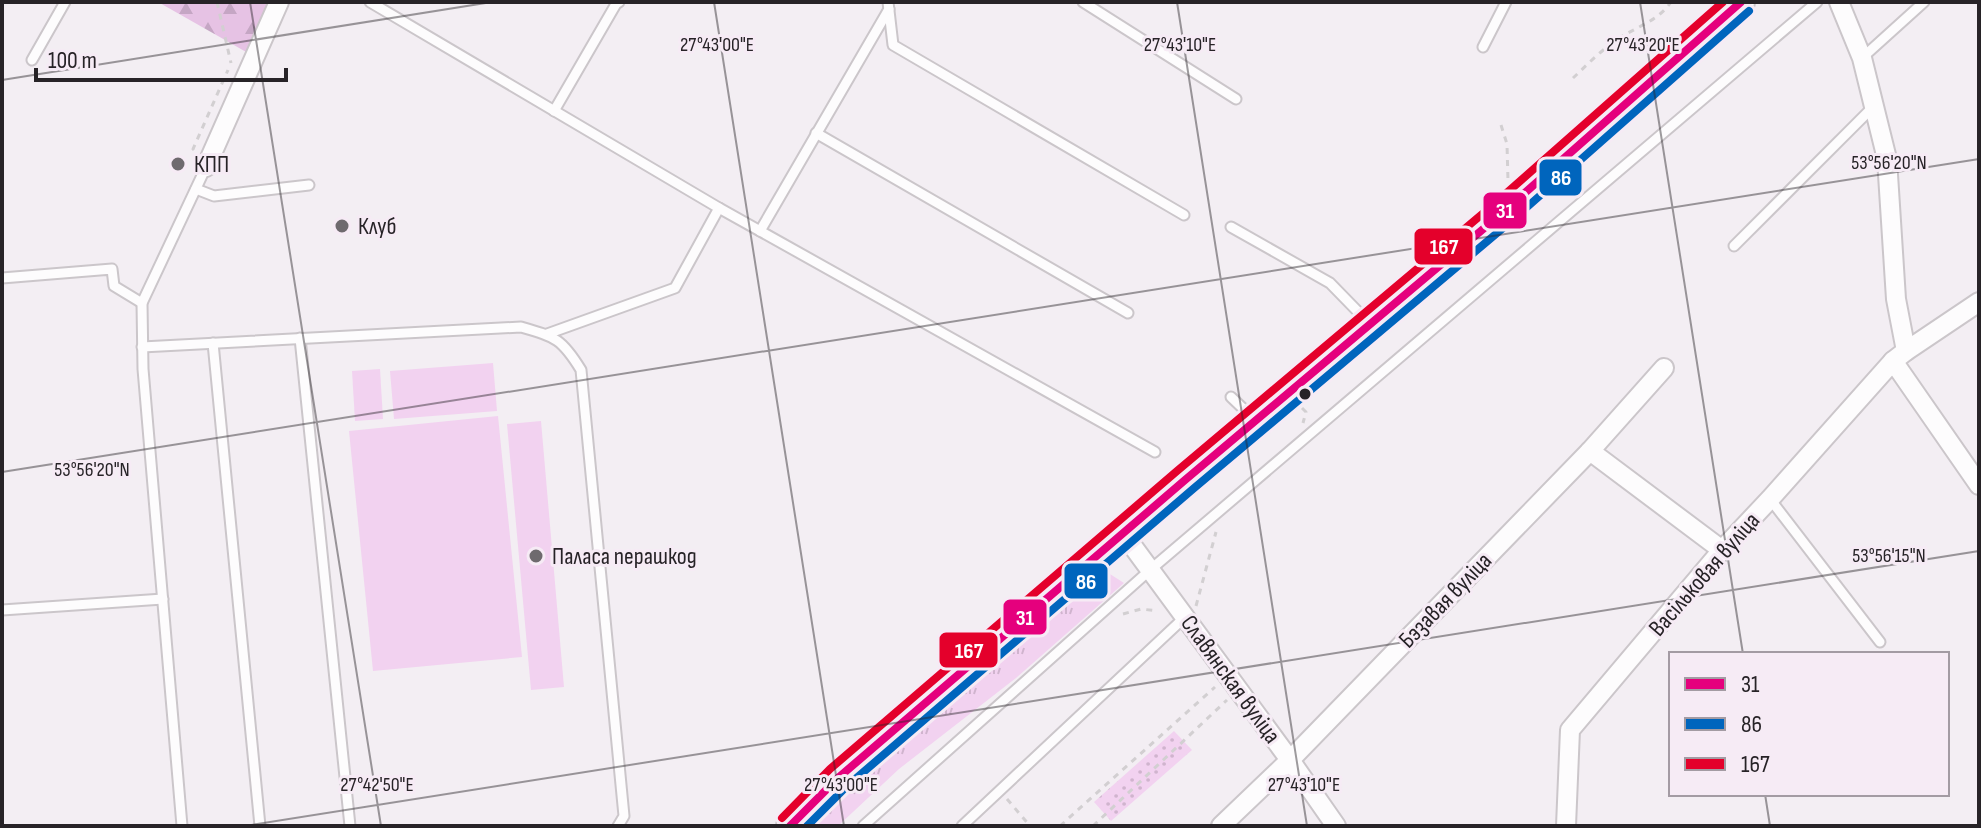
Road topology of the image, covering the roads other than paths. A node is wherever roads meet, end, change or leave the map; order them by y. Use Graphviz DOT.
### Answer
graph roads {
  1 [pos="65,2"];
  2 [pos="279,2"];
  3 [pos="370,2"];
  4 [pos="1083,2"];
  5 [pos="1506,2"];
  6 [pos="1741,2"];
  7 [pos="1817,2"];
  8 [pos="1839,2"];
  9 [pos="1924,2"];
  10 [pos="616,3"];
  11 [pos="890,4"];
  12 [pos="1483,47"];
  13 [pos="1862,58"];
  14 [pos="32,60"];
  15 [pos="1236,99"];
  16 [pos="1874,106"];
  17 [pos="554,111"];
  18 [pos="816,133"];
  19 [pos="206,167"];
  20 [pos="309,185"];
  21 [pos="196,189"];
  22 [pos="719,208"];
  23 [pos="1184,215"];
  24 [pos="1231,227"];
  25 [pos="760,231"];
  26 [pos="1734,246"];
  27 [pos="2,278"];
  28 [pos="1979,302"];
  29 [pos="142,303"];
  30 [pos="1128,313"];
  31 [pos="1370,325"];
  32 [pos="547,334"];
  33 [pos="300,338"];
  34 [pos="213,343"];
  35 [pos="142,347"];
  36 [pos="1900,356"];
  37 [pos="1664,368"];
  38 [pos="1231,397"];
  39 [pos="1256,422"];
  40 [pos="1590,451"];
  41 [pos="1155,452"];
  42 [pos="1979,485"];
  43 [pos="1770,499"];
  44 [pos="1123,533"];
  45 [pos="1722,550"];
  46 [pos="1150,570"];
  47 [pos="163,599"];
  48 [pos="2,610"];
  49 [pos="1185,618"];
  50 [pos="1880,642"];
  51 [pos="1290,760"];
  52 [pos="182,826"];
  53 [pos="260,826"];
  54 [pos="350,826"];
  55 [pos="618,826"];
  56 [pos="790,826"];
  57 [pos="863,826"];
  58 [pos="962,826"];
  59 [pos="1221,826"];
  60 [pos="1336,826"];
  61 [pos="1566,826"];
  1 -- 14 [label="lane"];
  2 -- 19 [label="street"];
  3 -- 17 [label="lane"];
  4 -- 15 [label="lane"];
  5 -- 12 [label="lane"];
  6 -- 31 [label="main road"];
  7 -- 46 [label="lane"];
  8 -- 13 [label="street"];
  9 -- 13 [label="lane"];
  10 -- 17 [label="lane"];
  11 -- 18 [label="lane"];
  11 -- 23 [label="lane"];
  13 -- 16 [label="street"];
  16 -- 26 [label="lane"];
  16 -- 36 [label="street"];
  17 -- 22 [label="lane"];
  18 -- 25 [label="lane"];
  18 -- 30 [label="lane"];
  19 -- 21 [label="lane"];
  20 -- 21 [label="lane"];
  21 -- 29 [label="lane"];
  22 -- 25 [label="lane"];
  22 -- 32 [label="lane"];
  24 -- 31 [label="lane"];
  25 -- 41 [label="lane"];
  27 -- 29 [label="lane"];
  28 -- 36 [label="street, Васільковая вуліца"];
  29 -- 35 [label="lane"];
  31 -- 39 [label="main road"];
  32 -- 33 [label="lane"];
  32 -- 55 [label="lane"];
  33 -- 34 [label="lane"];
  33 -- 54 [label="lane"];
  34 -- 35 [label="lane"];
  34 -- 53 [label="lane"];
  35 -- 47 [label="lane"];
  36 -- 42 [label="street"];
  36 -- 43 [label="street, Васільковая вуліца"];
  37 -- 40 [label="street, Бэзавая вуліца"];
  38 -- 39 [label="lane"];
  39 -- 44 [label="main road"];
  40 -- 45 [label="street"];
  40 -- 51 [label="street, Бэзавая вуліца"];
  43 -- 45 [label="street, Васільковая вуліца"];
  43 -- 50 [label="lane"];
  44 -- 46 [label="street, Славянская вуліца"];
  44 -- 56 [label="main road"];
  45 -- 61 [label="street, Васільковая вуліца"];
  46 -- 49 [label="street, Славянская вуліца"];
  46 -- 57 [label="lane"];
  47 -- 48 [label="lane"];
  47 -- 52 [label="lane"];
  49 -- 51 [label="street, Славянская вуліца"];
  49 -- 58 [label="lane"];
  51 -- 59 [label="street, Бэзавая вуліца"];
  51 -- 60 [label="street, Славянская вуліца"];
}
